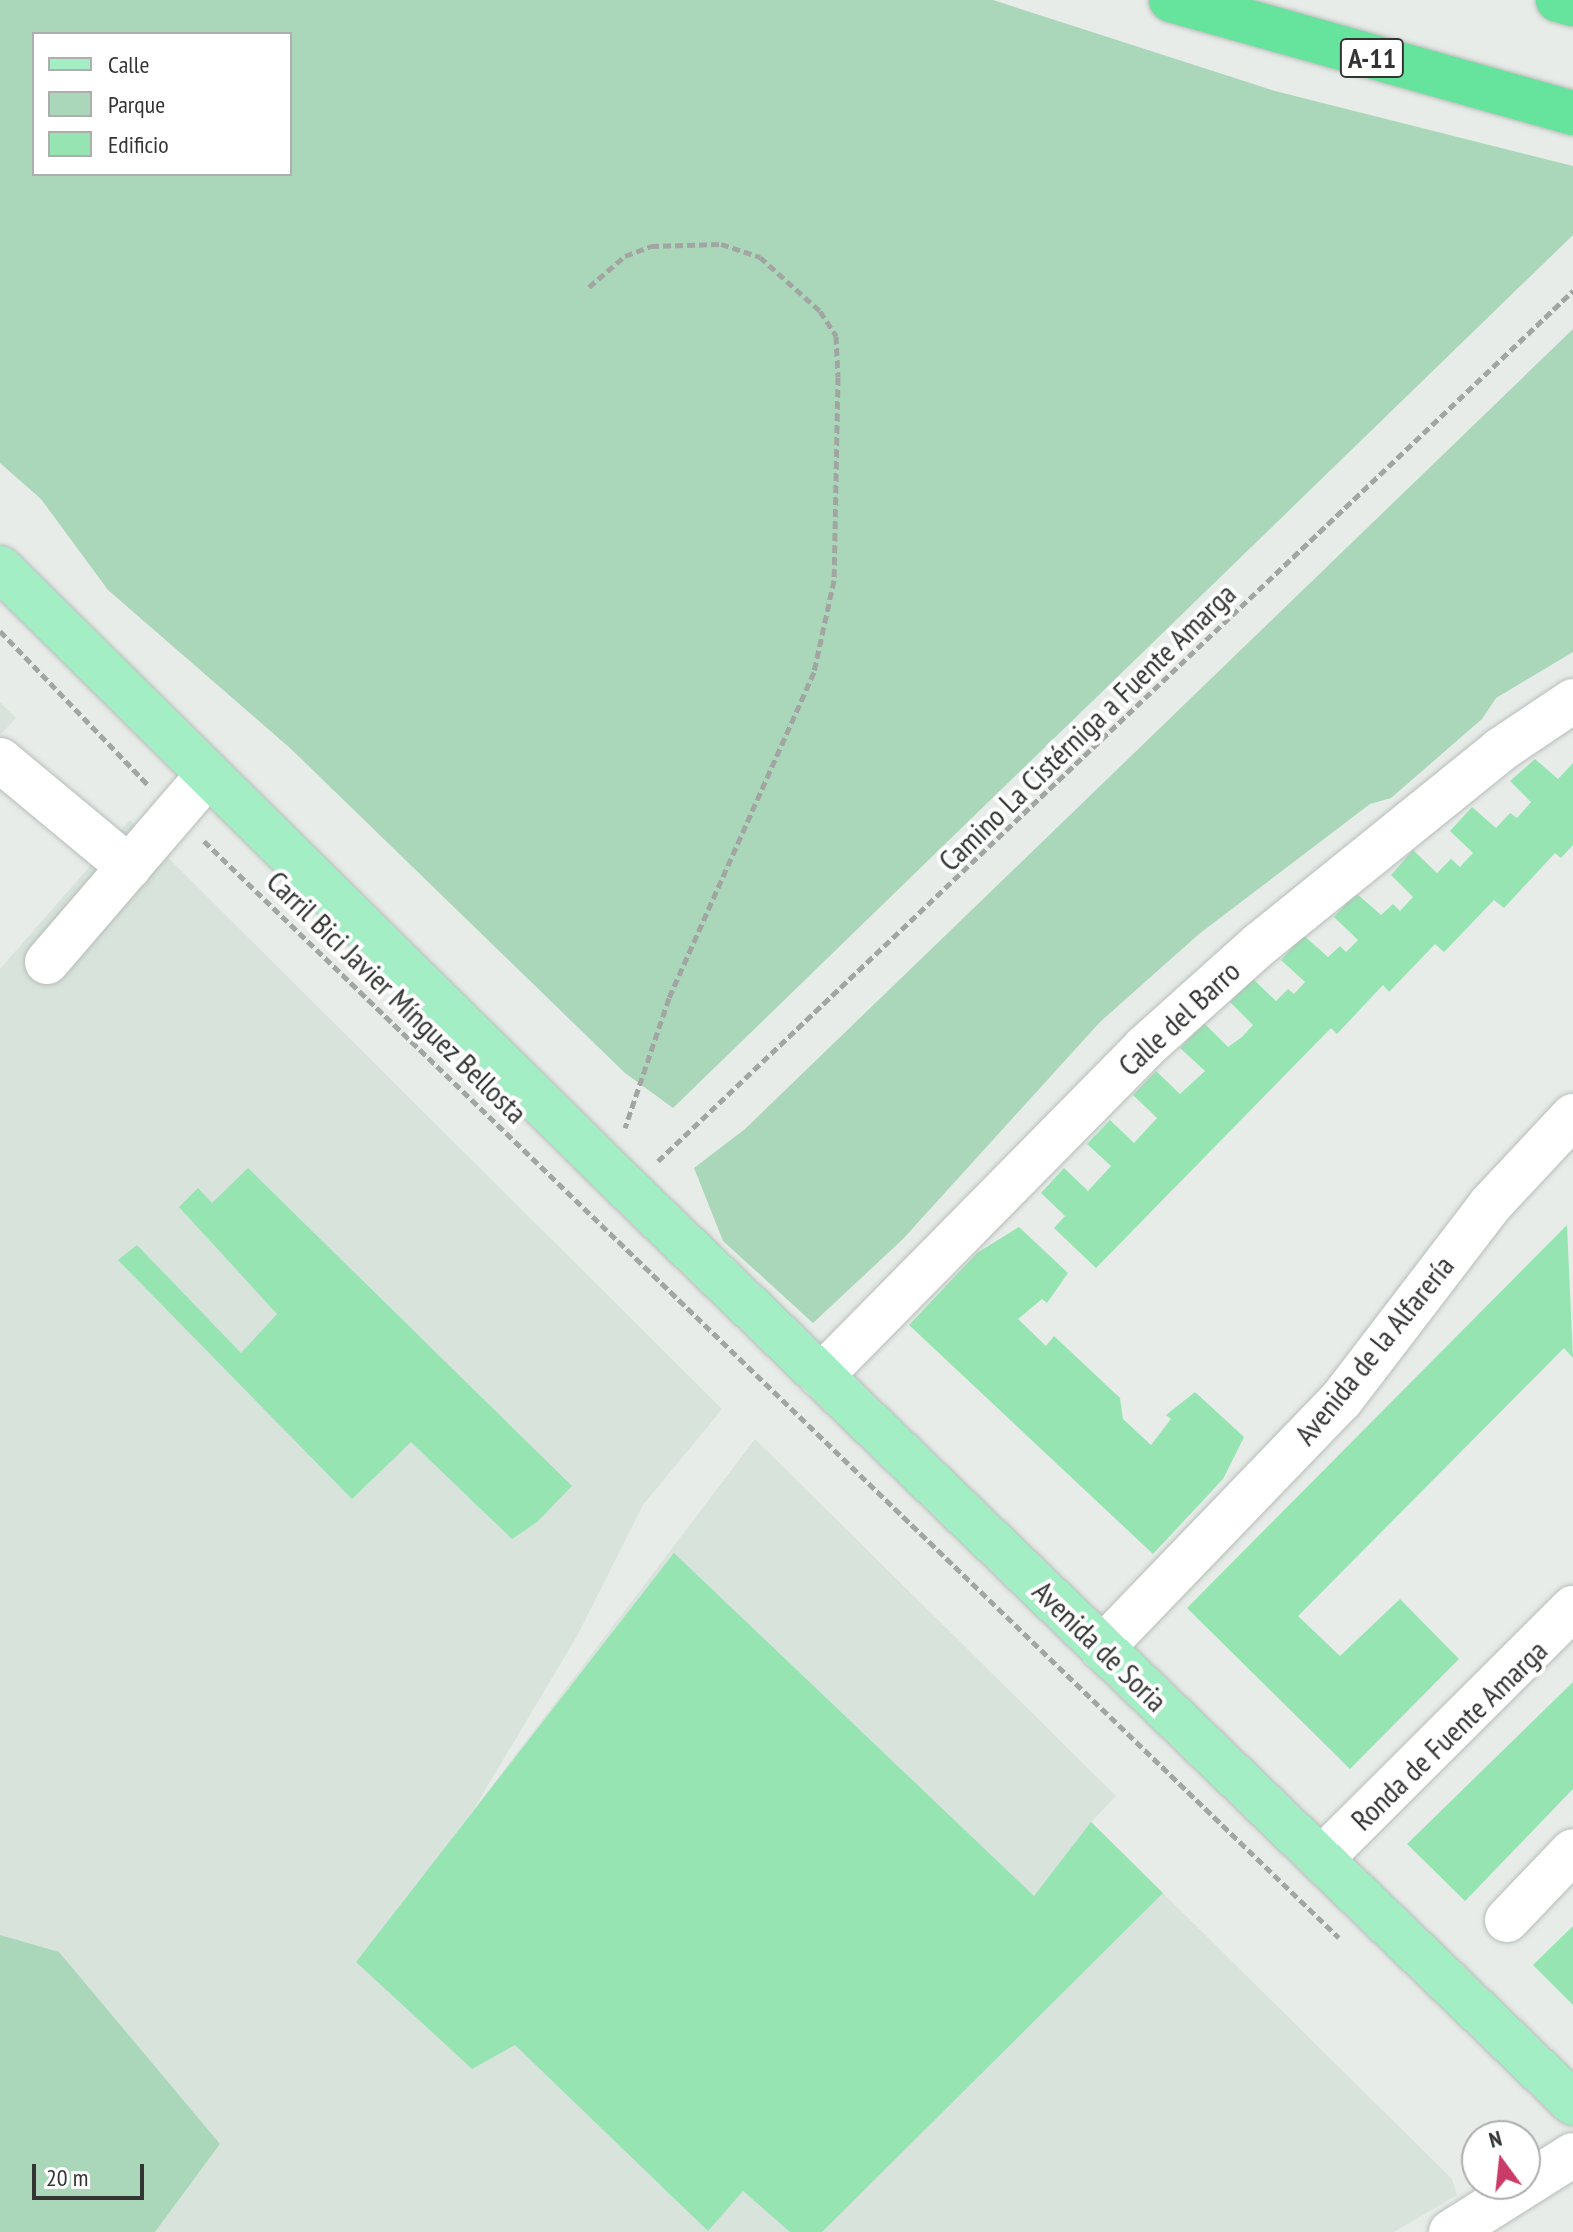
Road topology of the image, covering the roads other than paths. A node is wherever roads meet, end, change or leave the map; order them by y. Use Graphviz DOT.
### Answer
graph roads {
  1 [pos="1171,0"];
  2 [pos="1558,0"];
  3 [pos="1573,4"];
  4 [pos="1367,56"];
  5 [pos="1573,113"];
  6 [pos="1573,130"];
  7 [pos="0,568"];
  8 [pos="1573,701"];
  9 [pos="0,760"];
  10 [pos="207,776"];
  11 [pos="129,867"];
  12 [pos="47,962"];
  13 [pos="1573,1116"];
  14 [pos="821,1376"];
  15 [pos="1573,1608"];
  16 [pos="1102,1648"];
  17 [pos="1573,1851"];
  18 [pos="1321,1859"];
  19 [pos="1507,1920"];
  20 [pos="1573,2103"];
  21 [pos="1573,2155"];
  22 [pos="1451,2232"];
  1 -- 4 [label="highway, A-11"];
  2 -- 3 [label="highway"];
  4 -- 5 [label="highway, A-11"];
  4 -- 6 [label="highway"];
  7 -- 10 [label="main road, Avenida de Soria"];
  8 -- 14 [label="street, Calle del Barro"];
  9 -- 11 [label="street"];
  10 -- 11 [label="street"];
  10 -- 14 [label="main road, Avenida de Soria"];
  11 -- 12 [label="street"];
  13 -- 16 [label="street, Avenida de la Alfarería"];
  14 -- 16 [label="main road, Avenida de Soria"];
  15 -- 18 [label="street, Ronda de Fuente Amarga"];
  16 -- 18 [label="main road, Avenida de Soria"];
  17 -- 19 [label="street"];
  18 -- 20 [label="main road, Avenida de Soria"];
  21 -- 22 [label="street"];
}
